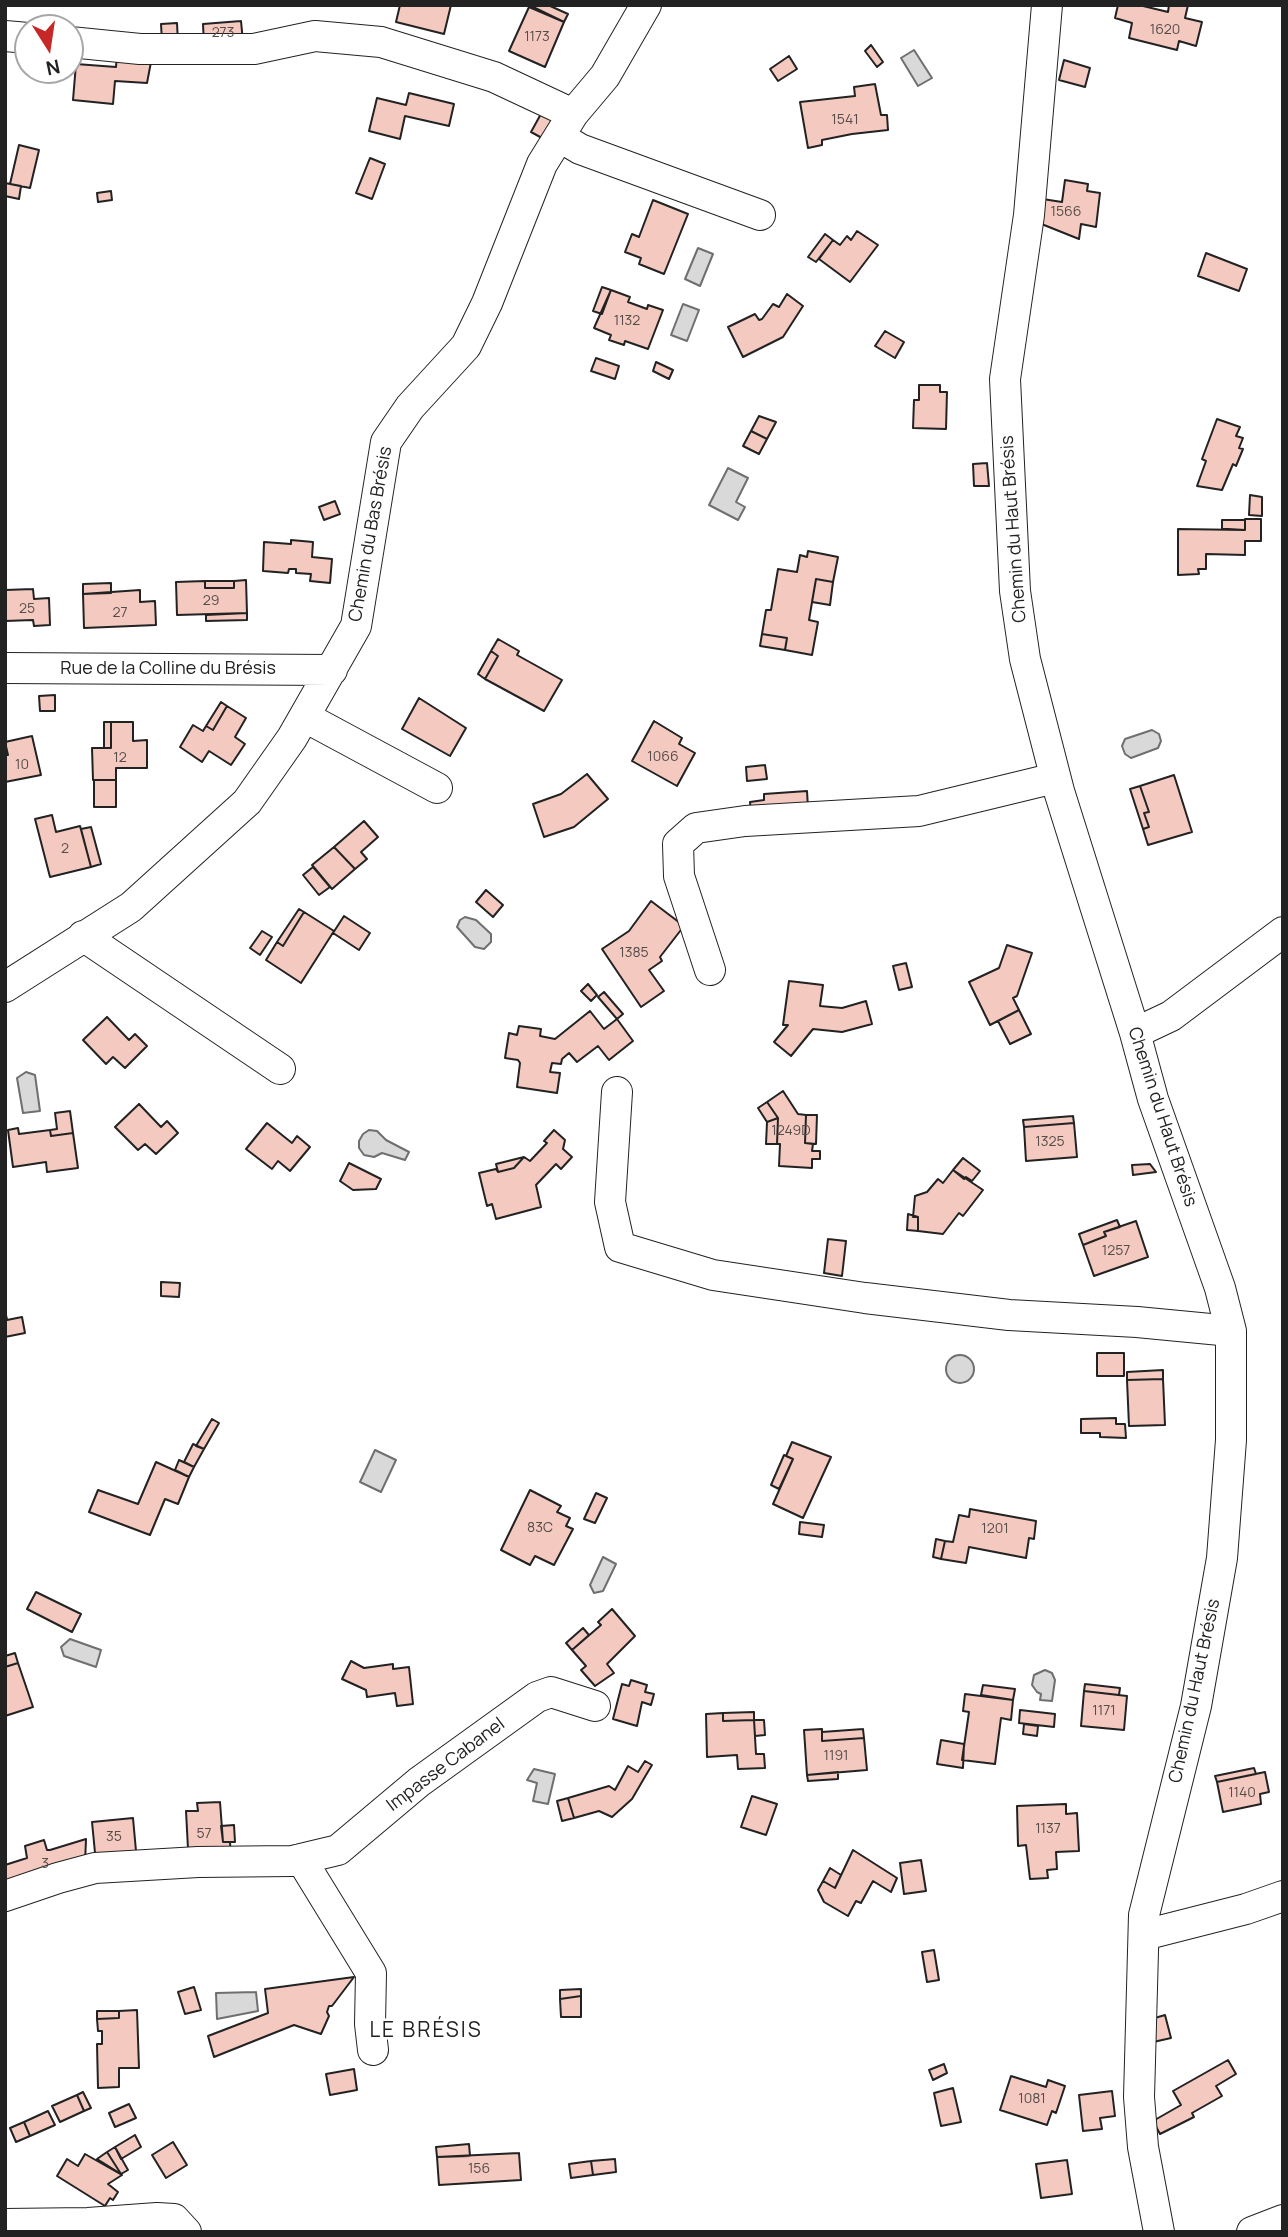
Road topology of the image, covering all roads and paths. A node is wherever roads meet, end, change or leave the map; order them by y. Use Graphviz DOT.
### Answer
graph roads {
  1 [pos="646,5"];
  2 [pos="1048,5"];
  3 [pos="84,43"];
  4 [pos="566,126"];
  5 [pos="760,215"];
  6 [pos="5,668"];
  7 [pos="331,670"];
  8 [pos="305,717"];
  9 [pos="1055,778"];
  10 [pos="437,788"];
  11 [pos="1283,932"];
  12 [pos="83,936"];
  13 [pos="710,970"];
  14 [pos="8,980"];
  15 [pos="1135,1033"];
  16 [pos="280,1069"];
  17 [pos="617,1093"];
  18 [pos="1231,1331"];
  19 [pos="595,1706"];
  20 [pos="301,1859"];
  21 [pos="5,1896"];
  22 [pos="1283,1896"];
  23 [pos="1144,1935"];
  24 [pos="373,2050"];
  25 [pos="1283,2220"];
  26 [pos="5,2224"];
  27 [pos="186,2232"];
  28 [pos="1159,2232"];
  29 [pos="1252,2232"];
  1 -- 4 [label="street, Chemin du Bas Brésis"];
  2 -- 9 [label="street, Chemin du Haut Brésis"];
  3 -- 4 [label="street"];
  4 -- 5 [label="street"];
  4 -- 7 [label="street, Chemin du Bas Brésis"];
  6 -- 7 [label="street, Rue de la Colline du Brésis"];
  7 -- 8 [label="street, Chemin du Bas Brésis"];
  8 -- 10 [label="street"];
  8 -- 12 [label="street, Chemin du Bas Brésis"];
  9 -- 13 [label="street"];
  9 -- 15 [label="street, Chemin du Haut Brésis"];
  11 -- 15 [label="street"];
  12 -- 14 [label="street, Chemin du Bas Brésis"];
  12 -- 16 [label="street"];
  15 -- 18 [label="street, Chemin du Haut Brésis"];
  17 -- 18 [label="street"];
  18 -- 23 [label="street, Chemin du Haut Brésis"];
  19 -- 20 [label="street, Impasse Cabanel"];
  20 -- 21 [label="street, Impasse Cabanel"];
  20 -- 24 [label="street"];
  22 -- 23 [label="street"];
  23 -- 28 [label="street, Chemin du Haut Brésis"];
  25 -- 29 [label="street"];
  26 -- 27 [label="street"];
}
